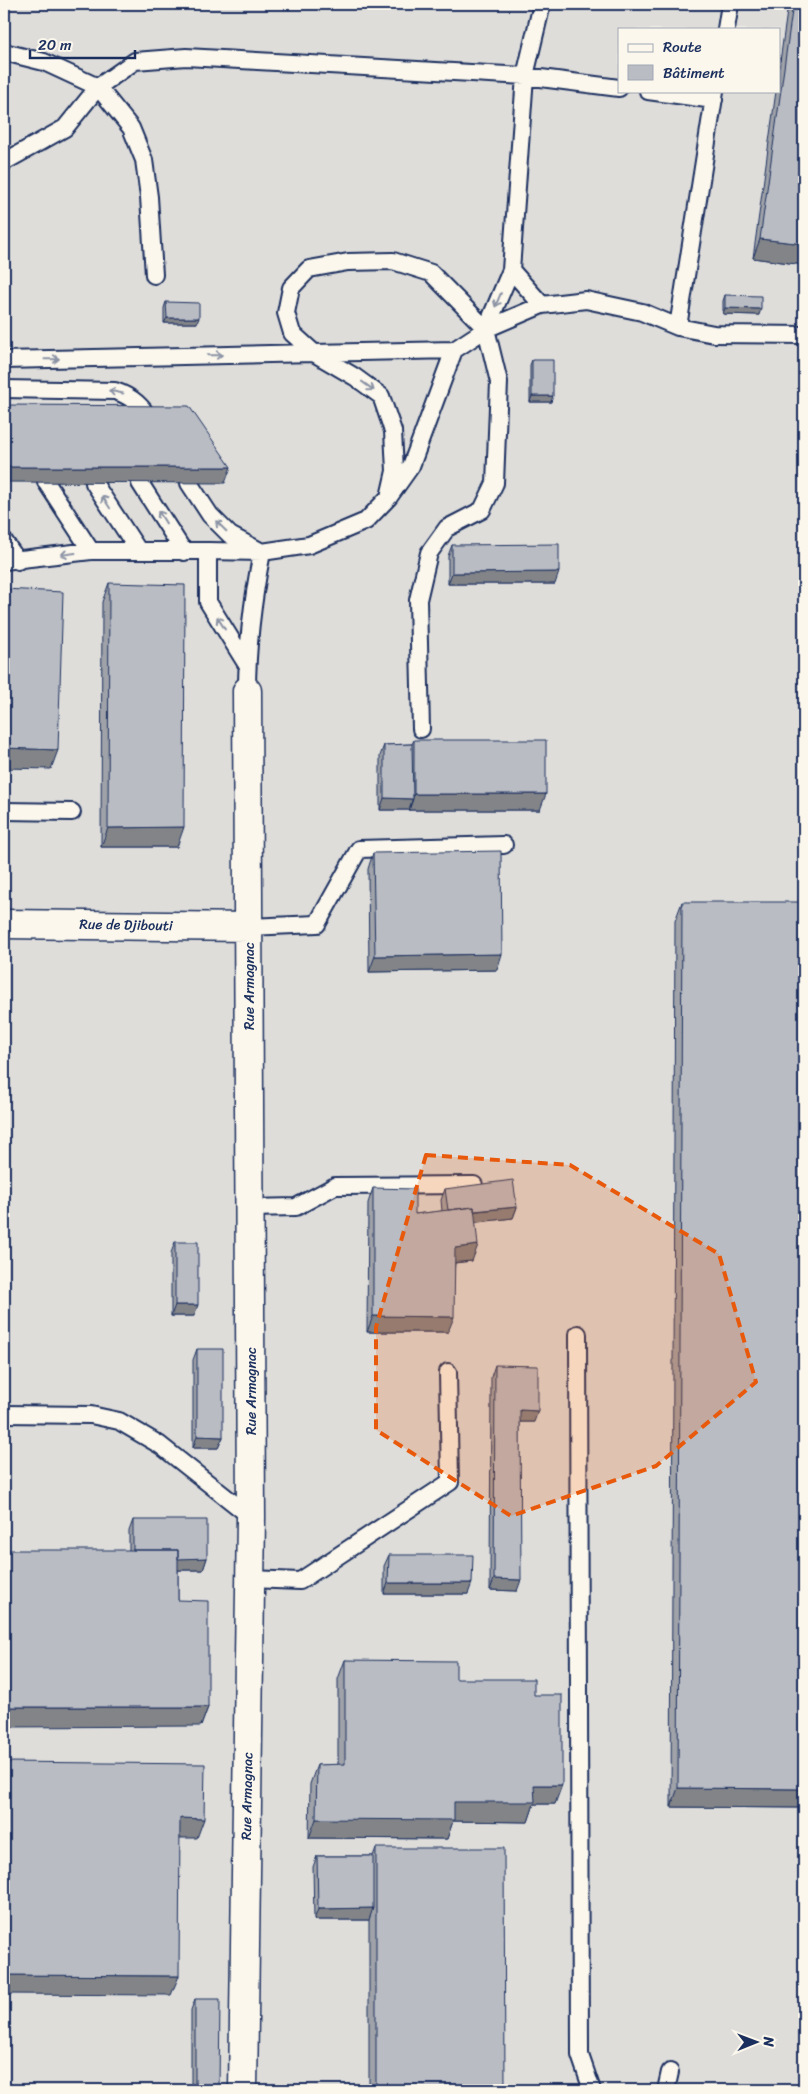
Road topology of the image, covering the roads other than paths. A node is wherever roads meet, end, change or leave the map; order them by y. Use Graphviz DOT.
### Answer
graph roads {
  1 [pos="542,4"];
  2 [pos="730,4"];
  3 [pos="726,28"];
  4 [pos="4,52"];
  5 [pos="525,76"];
  6 [pos="98,87"];
  7 [pos="618,88"];
  8 [pos="665,92"];
  9 [pos="715,95"];
  10 [pos="4,162"];
  11 [pos="511,270"];
  12 [pos="154,275"];
  13 [pos="542,305"];
  14 [pos="678,327"];
  15 [pos="486,329"];
  16 [pos="804,335"];
  17 [pos="454,350"];
  18 [pos="314,353"];
  19 [pos="4,360"];
  20 [pos="4,389"];
  21 [pos="34,389"];
  22 [pos="82,390"];
  23 [pos="44,405"];
  24 [pos="92,406"];
  25 [pos="152,422"];
  26 [pos="46,482"];
  27 [pos="94,482"];
  28 [pos="140,483"];
  29 [pos="189,483"];
  30 [pos="389,497"];
  31 [pos="4,541"];
  32 [pos="138,550"];
  33 [pos="91,551"];
  34 [pos="208,551"];
  35 [pos="184,552"];
  36 [pos="262,552"];
  37 [pos="11,561"];
  38 [pos="247,665"];
  39 [pos="247,691"];
  40 [pos="421,730"];
  41 [pos="4,811"];
  42 [pos="72,812"];
  43 [pos="504,845"];
  44 [pos="4,924"];
  45 [pos="249,926"];
  46 [pos="474,1184"];
  47 [pos="250,1208"];
  48 [pos="578,1334"];
  49 [pos="448,1372"];
  50 [pos="4,1414"];
  51 [pos="251,1517"];
  52 [pos="250,1579"];
  53 [pos="670,2072"];
  54 [pos="243,2090"];
  55 [pos="592,2090"];
  56 [pos="666,2090"];
  1 -- 5 [label="lane"];
  2 -- 3 [label="lane"];
  4 -- 6 [label="lane"];
  5 -- 6 [label="lane"];
  5 -- 7 [label="lane"];
  5 -- 11 [label="lane"];
  6 -- 10 [label="lane"];
  6 -- 12 [label="lane"];
  8 -- 9 [label="lane"];
  9 -- 14 [label="lane"];
  11 -- 13 [label="lane"];
  11 -- 15 [label="lane, one-way"];
  13 -- 14 [label="lane"];
  13 -- 15 [label="lane"];
  14 -- 16 [label="lane"];
  15 -- 17 [label="lane"];
  15 -- 18 [label="lane"];
  15 -- 40 [label="lane"];
  17 -- 18 [label="lane"];
  17 -- 30 [label="lane"];
  19 -- 18 [label="lane, one-way"];
  18 -- 30 [label="lane, one-way"];
  20 -- 21 [label="lane"];
  21 -- 22 [label="lane"];
  21 -- 23 [label="lane"];
  22 -- 24 [label="lane"];
  25 -- 22 [label="lane, one-way"];
  26 -- 33 [label="lane"];
  32 -- 27 [label="lane, one-way"];
  35 -- 28 [label="lane, one-way"];
  36 -- 29 [label="lane, one-way"];
  30 -- 36 [label="lane"];
  31 -- 37 [label="lane"];
  32 -- 33 [label="lane"];
  32 -- 35 [label="lane"];
  33 -- 37 [label="lane, one-way"];
  34 -- 35 [label="lane"];
  34 -- 36 [label="lane"];
  38 -- 34 [label="lane, one-way"];
  36 -- 38 [label="lane"];
  38 -- 39 [label="lane"];
  39 -- 45 [label="street, Rue Armagnac"];
  41 -- 42 [label="lane"];
  43 -- 45 [label="lane"];
  44 -- 45 [label="street, Rue de Djibouti"];
  45 -- 47 [label="street, Rue Armagnac"];
  46 -- 47 [label="lane"];
  47 -- 51 [label="street, Rue Armagnac"];
  48 -- 55 [label="lane"];
  49 -- 52 [label="lane"];
  50 -- 51 [label="lane"];
  51 -- 52 [label="street, Rue Armagnac"];
  52 -- 54 [label="street, Rue Armagnac"];
  53 -- 56 [label="lane"];
}
